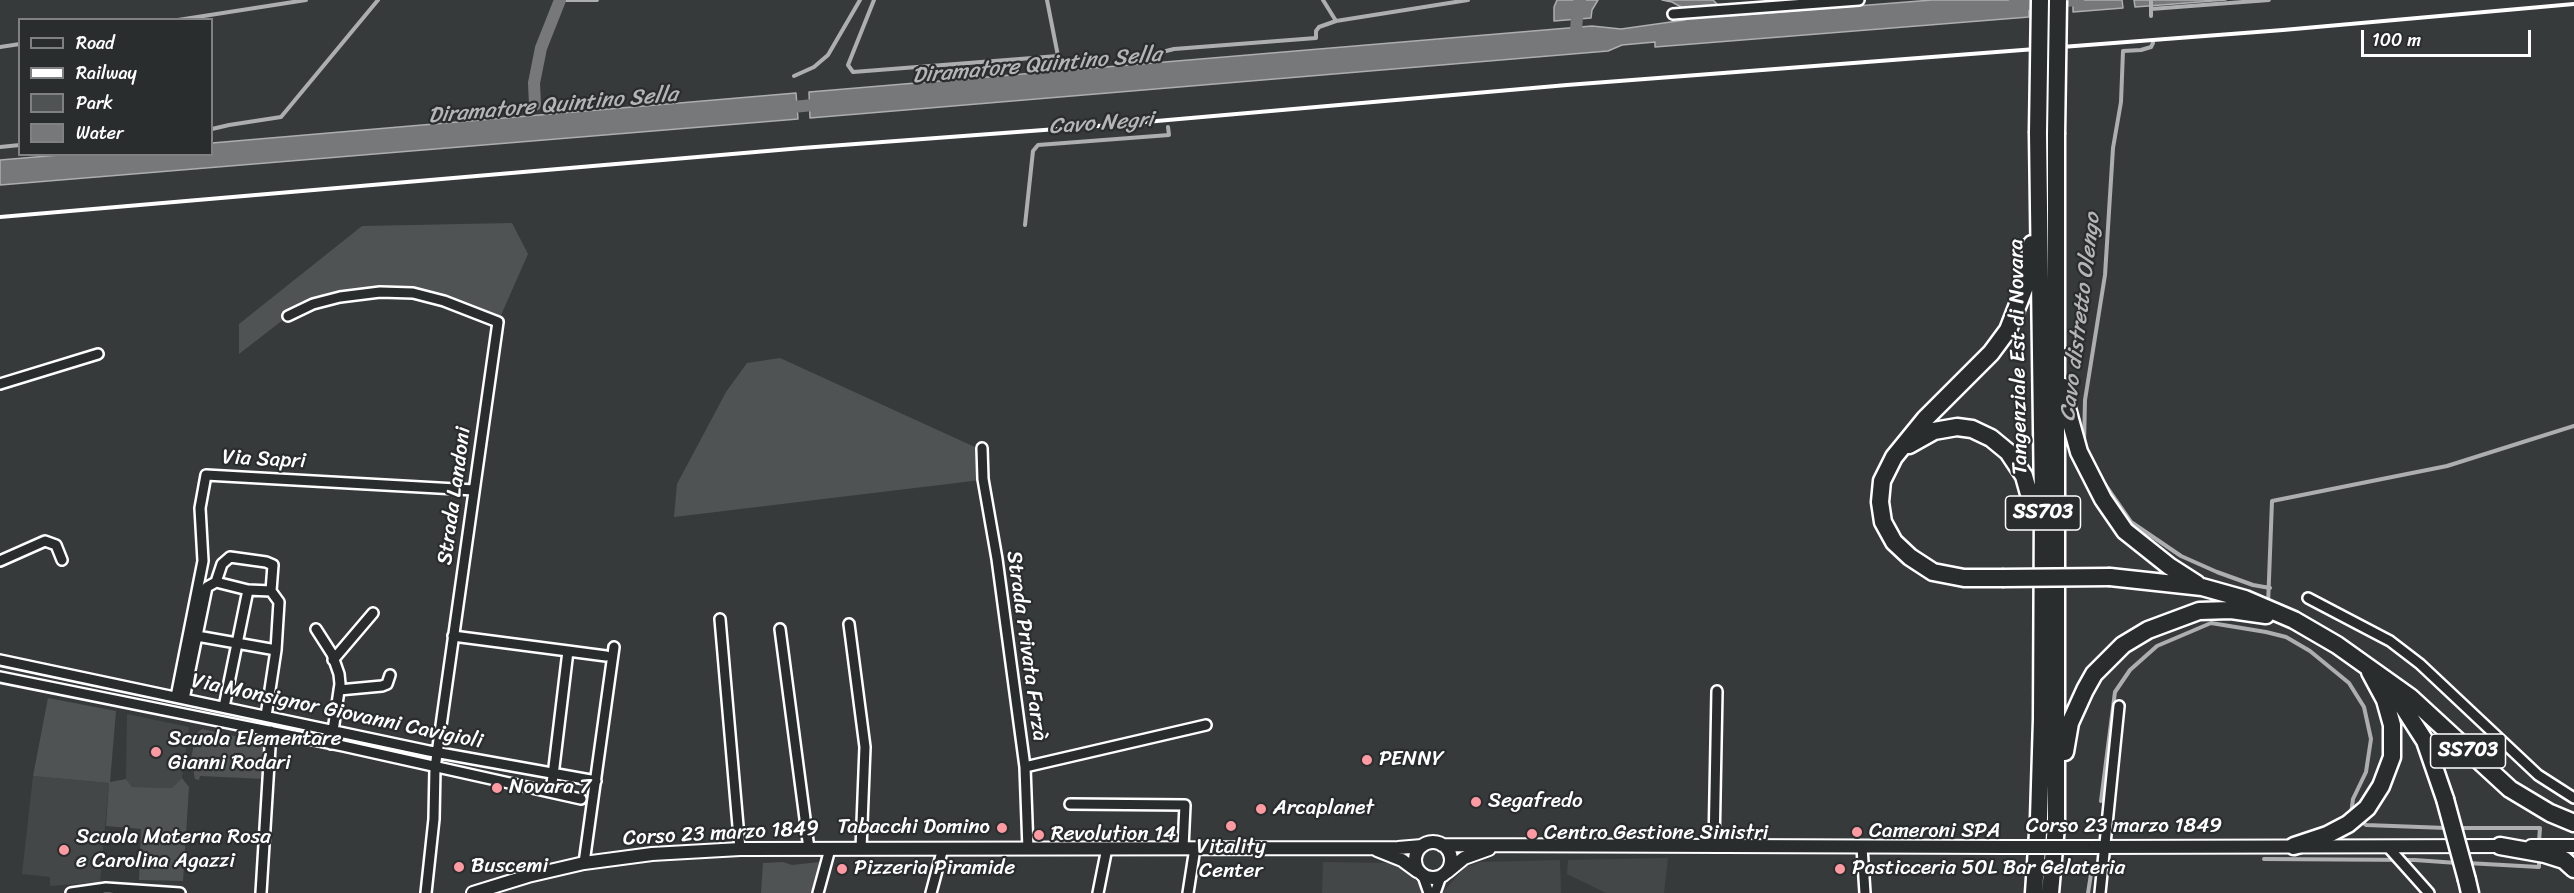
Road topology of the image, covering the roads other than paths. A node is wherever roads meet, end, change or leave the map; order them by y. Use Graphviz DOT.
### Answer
graph roads {
  1 [pos="1859,0"];
  2 [pos="2040,0"];
  3 [pos="2058,0"];
  4 [pos="1673,14"];
  5 [pos="2038,134"];
  6 [pos="2056,305"];
  7 [pos="288,316"];
  8 [pos="98,354"];
  9 [pos="0,384"];
  10 [pos="982,448"];
  11 [pos="1894,457"];
  12 [pos="474,490"];
  13 [pos="62,560"];
  14 [pos="0,561"];
  15 [pos="2043,567"];
  16 [pos="216,582"];
  17 [pos="2202,587"];
  18 [pos="248,590"];
  19 [pos="271,591"];
  20 [pos="2308,598"];
  21 [pos="2267,612"];
  22 [pos="373,613"];
  23 [pos="720,619"];
  24 [pos="849,624"];
  25 [pos="316,629"];
  26 [pos="780,629"];
  27 [pos="197,636"];
  28 [pos="453,636"];
  29 [pos="237,643"];
  30 [pos="614,646"];
  31 [pos="276,650"];
  32 [pos="568,651"];
  33 [pos="606,656"];
  34 [pos="0,660"];
  35 [pos="333,660"];
  36 [pos="2368,668"];
  37 [pos="390,675"];
  38 [pos="0,677"];
  39 [pos="339,690"];
  40 [pos="1718,690"];
  41 [pos="180,698"];
  42 [pos="2119,706"];
  43 [pos="224,707"];
  44 [pos="266,716"];
  45 [pos="1206,725"];
  46 [pos="333,730"];
  47 [pos="271,732"];
  48 [pos="331,744"];
  49 [pos="437,752"];
  50 [pos="1025,767"];
  51 [pos="435,768"];
  52 [pos="553,773"];
  53 [pos="596,781"];
  54 [pos="551,792"];
  55 [pos="2574,798"];
  56 [pos="582,799"];
  57 [pos="1070,804"];
  58 [pos="2574,823"];
  59 [pos="2056,826"];
  60 [pos="1422,846"];
  61 [pos="1442,846"];
  62 [pos="2294,846"];
  63 [pos="2500,846"];
  64 [pos="2574,846"];
  65 [pos="1495,847"];
  66 [pos="1714,847"];
  67 [pos="1862,847"];
  68 [pos="2105,847"];
  69 [pos="944,848"];
  70 [pos="1107,848"];
  71 [pos="1189,848"];
  72 [pos="1371,848"];
  73 [pos="740,849"];
  74 [pos="809,849"];
  75 [pos="830,849"];
  76 [pos="861,849"];
  77 [pos="1028,849"];
  78 [pos="2539,849"];
  79 [pos="2395,855"];
  80 [pos="584,863"];
  81 [pos="2574,869"];
  82 [pos="1422,875"];
  83 [pos="1442,875"];
  84 [pos="2468,886"];
  85 [pos="70,893"];
  86 [pos="180,893"];
  87 [pos="261,893"];
  88 [pos="426,893"];
  89 [pos="474,893"];
  90 [pos="818,893"];
  91 [pos="931,893"];
  92 [pos="1098,893"];
  93 [pos="1188,893"];
  94 [pos="1429,893"];
  95 [pos="1435,893"];
  96 [pos="1865,893"];
  97 [pos="2034,893"];
  98 [pos="2050,893"];
  99 [pos="2100,893"];
  100 [pos="2429,893"];
  1 -- 4 [label="street"];
  2 -- 5 [label="highway, Tangenziale Est di Novara / SS703, bridge"];
  3 -- 6 [label="highway, Tangenziale Est di Novara / SS703, bridge"];
  5 -- 11 [label="highway, SS703"];
  5 -- 15 [label="highway, Tangenziale Est di Novara / SS703"];
  6 -- 17 [label="highway, SS703"];
  6 -- 59 [label="highway, Tangenziale Est di Novara / SS703"];
  7 -- 12 [label="street, Strada Landoni"];
  8 -- 9 [label="street"];
  10 -- 50 [label="street, Strada Privata Farzà"];
  11 -- 15 [label="highway, SS703"];
  11 -- 17 [label="highway, SS703, bridge"];
  12 -- 28 [label="street, Strada Landoni"];
  12 -- 41 [label="street, Via Sapri"];
  13 -- 14 [label="street"];
  15 -- 97 [label="highway, Tangenziale Est di Novara / SS703"];
  16 -- 18 [label="street"];
  16 -- 19 [label="street"];
  16 -- 27 [label="street"];
  17 -- 21 [label="highway, SS703"];
  18 -- 19 [label="street"];
  18 -- 29 [label="street"];
  19 -- 31 [label="street"];
  20 -- 55 [label="street"];
  21 -- 36 [label="highway, SS703"];
  21 -- 59 [label="highway, SS703"];
  22 -- 35 [label="street"];
  23 -- 73 [label="street"];
  24 -- 76 [label="street"];
  25 -- 35 [label="street"];
  26 -- 74 [label="street"];
  27 -- 29 [label="street"];
  27 -- 41 [label="street"];
  28 -- 32 [label="street"];
  28 -- 49 [label="street, Strada Landoni"];
  29 -- 31 [label="street"];
  29 -- 43 [label="street"];
  30 -- 53 [label="street"];
  31 -- 44 [label="street"];
  32 -- 33 [label="street"];
  32 -- 52 [label="street"];
  34 -- 41 [label="street, Via Monsignor Giovanni Cavigioli"];
  35 -- 39 [label="street"];
  36 -- 58 [label="highway, SS703"];
  36 -- 62 [label="highway, SS703"];
  36 -- 84 [label="highway, SS703, bridge"];
  37 -- 39 [label="street"];
  38 -- 47 [label="street, Via Monsignor Giovanni Cavigioli"];
  39 -- 46 [label="street"];
  40 -- 66 [label="street"];
  41 -- 43 [label="street, Via Monsignor Giovanni Cavigioli"];
  42 -- 68 [label="street"];
  43 -- 44 [label="street, Via Monsignor Giovanni Cavigioli"];
  44 -- 46 [label="street, Via Monsignor Giovanni Cavigioli"];
  45 -- 50 [label="street"];
  46 -- 48 [label="street"];
  46 -- 49 [label="street, Via Monsignor Giovanni Cavigioli"];
  47 -- 48 [label="street, Via Monsignor Giovanni Cavigioli"];
  47 -- 87 [label="street"];
  48 -- 51 [label="street, Via Monsignor Giovanni Cavigioli"];
  49 -- 51 [label="street, Strada Landoni"];
  49 -- 52 [label="street, Via Monsignor Giovanni Cavigioli"];
  50 -- 77 [label="street, Strada Privata Farzà"];
  51 -- 54 [label="street, Via Monsignor Giovanni Cavigioli"];
  51 -- 88 [label="street, Strada Landoni"];
  52 -- 53 [label="street, Via Monsignor Giovanni Cavigioli"];
  52 -- 54 [label="street"];
  53 -- 80 [label="street"];
  54 -- 56 [label="street, Via Monsignor Giovanni Cavigioli"];
  57 -- 71 [label="street"];
  59 -- 98 [label="highway, Tangenziale Est di Novara / SS703"];
  60 -- 61 [label="main road"];
  60 -- 72 [label="main road, Corso 23 marzo 1849"];
  60 -- 82 [label="main road"];
  61 -- 65 [label="main road, Corso 23 marzo 1849"];
  61 -- 83 [label="main road"];
  62 -- 68 [label="main road, Corso 23 marzo 1849"];
  62 -- 79 [label="main road, Corso 23 marzo 1849"];
  63 -- 78 [label="highway"];
  63 -- 79 [label="main road, Corso 23 marzo 1849"];
  64 -- 78 [label="main road"];
  65 -- 66 [label="main road, Corso 23 marzo 1849"];
  65 -- 83 [label="main road, Corso 23 marzo 1849"];
  66 -- 67 [label="main road, Corso 23 marzo 1849"];
  67 -- 68 [label="main road, Corso 23 marzo 1849, bridge"];
  67 -- 96 [label="street"];
  68 -- 99 [label="street"];
  69 -- 76 [label="main road, Corso 23 marzo 1849"];
  69 -- 77 [label="main road, Corso 23 marzo 1849"];
  69 -- 91 [label="street"];
  70 -- 71 [label="main road, Corso 23 marzo 1849"];
  70 -- 77 [label="main road, Corso 23 marzo 1849"];
  70 -- 92 [label="street"];
  71 -- 72 [label="main road, Corso 23 marzo 1849"];
  71 -- 93 [label="street"];
  72 -- 82 [label="main road, Corso 23 marzo 1849"];
  73 -- 74 [label="main road, Corso 23 marzo 1849"];
  73 -- 80 [label="main road, Corso 23 marzo 1849"];
  74 -- 75 [label="main road, Corso 23 marzo 1849"];
  75 -- 76 [label="main road, Corso 23 marzo 1849"];
  75 -- 90 [label="street"];
  78 -- 81 [label="highway"];
  79 -- 100 [label="street"];
  80 -- 89 [label="main road, Corso 23 marzo 1849"];
  82 -- 83 [label="main road"];
  82 -- 94 [label="street"];
  83 -- 95 [label="street"];
  85 -- 86 [label="street"];
}
